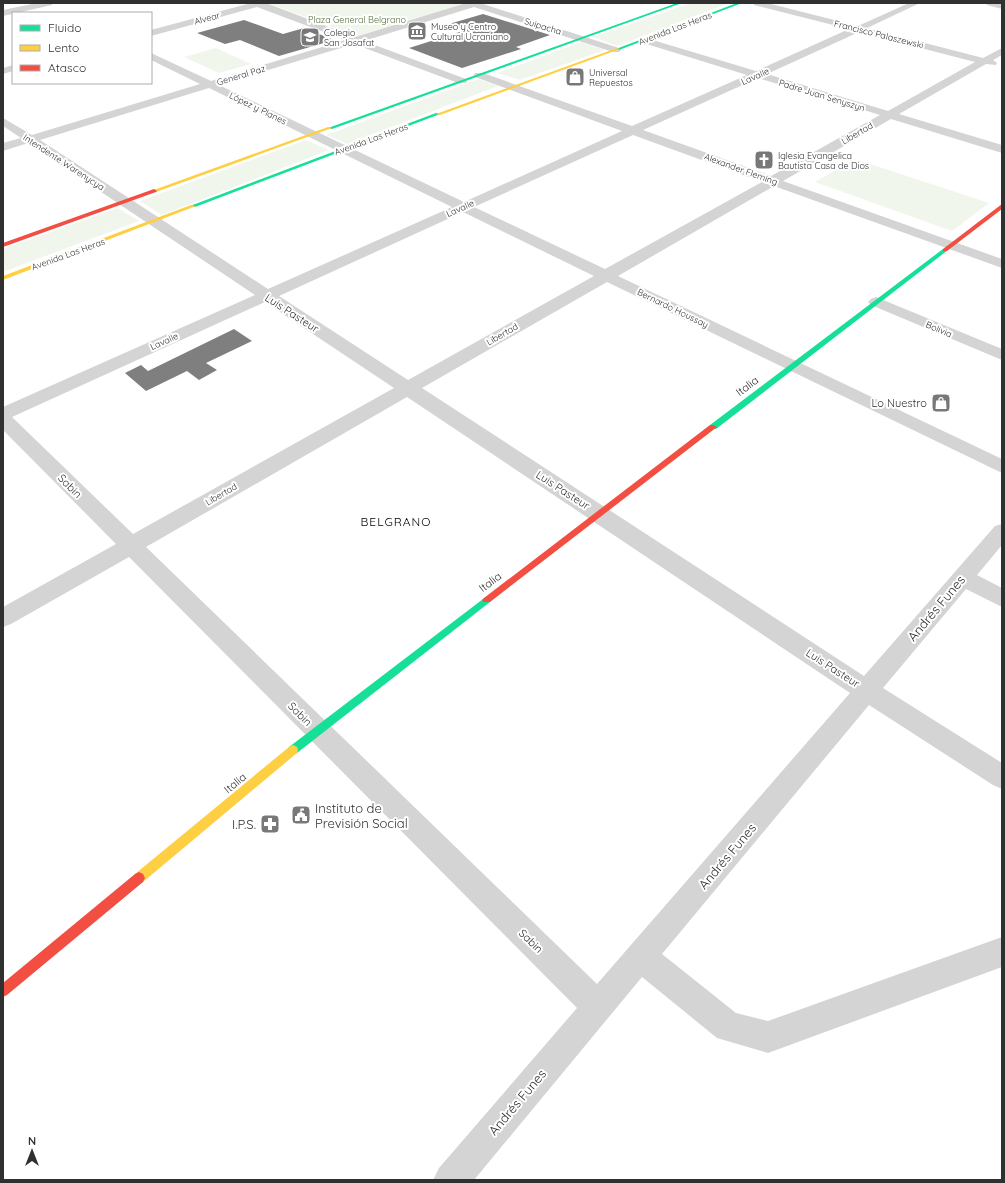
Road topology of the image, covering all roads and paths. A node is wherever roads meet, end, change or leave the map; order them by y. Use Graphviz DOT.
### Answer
graph roads {
  1 [pos="45,3"];
  2 [pos="259,3"];
  3 [pos="474,3"];
  4 [pos="680,3"];
  5 [pos="740,3"];
  6 [pos="757,3"];
  7 [pos="916,3"];
  8 [pos="990,3"];
  9 [pos="1002,6"];
  10 [pos="56,10"];
  11 [pos="3,13"];
  12 [pos="859,29"];
  13 [pos="152,33"];
  14 [pos="582,38"];
  15 [pos="354,40"];
  16 [pos="643,40"];
  17 [pos="616,50"];
  18 [pos="1002,51"];
  19 [pos="152,56"];
  20 [pos="984,61"];
  21 [pos="1002,66"];
  22 [pos="479,75"];
  23 [pos="757,75"];
  24 [pos="462,81"];
  25 [pos="209,84"];
  26 [pos="513,87"];
  27 [pos="889,115"];
  28 [pos="3,122"];
  29 [pos="633,130"];
  30 [pos="313,135"];
  31 [pos="29,139"];
  32 [pos="3,147"];
  33 [pos="344,149"];
  34 [pos="1002,149"];
  35 [pos="773,181"];
  36 [pos="125,202"];
  37 [pos="1002,206"];
  38 [pos="462,207"];
  39 [pos="155,222"];
  40 [pos="3,244"];
  41 [pos="950,245"];
  42 [pos="1002,264"];
  43 [pos="605,276"];
  44 [pos="3,278"];
  45 [pos="266,296"];
  46 [pos="876,302"];
  47 [pos="1002,355"];
  48 [pos="793,366"];
  49 [pos="407,388"];
  50 [pos="3,414"];
  51 [pos="3,419"];
  52 [pos="1002,466"];
  53 [pos="599,514"];
  54 [pos="1002,531"];
  55 [pos="130,546"];
  56 [pos="962,577"];
  57 [pos="1002,598"];
  58 [pos="3,618"];
  59 [pos="867,691"];
  60 [pos="317,730"];
  61 [pos="1002,777"];
  62 [pos="1002,952"];
  63 [pos="641,957"];
  64 [pos="3,991"];
  65 [pos="598,1007"];
  66 [pos="451,1180"];
  1 -- 10 [label="street"];
  1 -- 11 [label="street"];
  2 -- 13 [label="street, Alvear"];
  2 -- 15 [label="street"];
  3 -- 14 [label="street, Suipacha"];
  3 -- 15 [label="street, General Paz"];
  4 -- 14 [label="main road, Avenida Las Heras"];
  5 -- 16 [label="main road, Avenida Las Heras"];
  6 -- 12 [label="street, Francisco Palaszewski"];
  7 -- 12 [label="street, Lavalle"];
  8 -- 9 [label="street"];
  12 -- 20 [label="street, Francisco Palaszewski"];
  12 -- 23 [label="street, Lavalle"];
  14 -- 17 [label="street, Suipacha"];
  14 -- 22 [label="main road, Avenida Las Heras"];
  15 -- 24 [label="street"];
  15 -- 25 [label="street, General Paz"];
  16 -- 17 [label="main road, Avenida Las Heras"];
  16 -- 23 [label="street, Padre Juan Senyszyn"];
  17 -- 26 [label="main road, Avenida Las Heras"];
  18 -- 20 [label="street, Libertad"];
  19 -- 25 [label="street, López y Planes"];
  20 -- 21 [label="street, Francisco Palaszewski"];
  20 -- 27 [label="street, Libertad"];
  22 -- 24 [label="main road, Avenida Las Heras"];
  22 -- 26 [label="street, Alexander Fleming"];
  23 -- 27 [label="street, Padre Juan Senyszyn"];
  23 -- 29 [label="street, Lavalle"];
  24 -- 30 [label="main road, Avenida Las Heras"];
  25 -- 30 [label="street, López y Planes"];
  25 -- 31 [label="street, General Paz"];
  26 -- 29 [label="street, Alexander Fleming"];
  26 -- 33 [label="main road, Avenida Las Heras"];
  27 -- 34 [label="street, Padre Juan Senyszyn"];
  27 -- 35 [label="street, Libertad"];
  28 -- 31 [label="street, Intendente Warenycya"];
  29 -- 35 [label="street, Alexander Fleming"];
  29 -- 38 [label="street, Lavalle"];
  30 -- 33 [label="street, López y Planes"];
  30 -- 36 [label="main road, Avenida Las Heras"];
  31 -- 32 [label="street, General Paz"];
  31 -- 36 [label="street, Intendente Warenycya"];
  33 -- 38 [label="street, Bernardo Houssay"];
  33 -- 39 [label="main road, Avenida Las Heras"];
  35 -- 41 [label="street, Alexander Fleming"];
  35 -- 43 [label="street, Libertad"];
  36 -- 39 [label="street, Luis Pasteur"];
  36 -- 40 [label="main road, Avenida Las Heras"];
  37 -- 41 [label="main road, Italia"];
  38 -- 43 [label="street, Bernardo Houssay"];
  38 -- 45 [label="street, Lavalle"];
  39 -- 44 [label="main road, Avenida Las Heras"];
  39 -- 45 [label="street, Luis Pasteur"];
  41 -- 42 [label="street, Alexander Fleming"];
  41 -- 46 [label="main road, Italia"];
  43 -- 48 [label="street, Bernardo Houssay"];
  43 -- 49 [label="street, Libertad"];
  45 -- 49 [label="street, Luis Pasteur"];
  45 -- 50 [label="street, Lavalle"];
  46 -- 47 [label="street, Bolivia"];
  46 -- 48 [label="main road, Italia"];
  48 -- 52 [label="street, Bernardo Houssay"];
  48 -- 53 [label="main road, Italia"];
  49 -- 53 [label="street, Luis Pasteur"];
  49 -- 55 [label="street, Libertad"];
  51 -- 55 [label="street, Sabin"];
  53 -- 59 [label="street, Luis Pasteur"];
  53 -- 60 [label="main road, Italia"];
  54 -- 56 [label="street, Andrés Funes"];
  55 -- 58 [label="street, Libertad"];
  55 -- 60 [label="street, Sabin"];
  56 -- 57 [label="street"];
  56 -- 59 [label="street, Andrés Funes"];
  59 -- 61 [label="street, Luis Pasteur"];
  59 -- 63 [label="street, Andrés Funes"];
  60 -- 64 [label="main road, Italia"];
  60 -- 65 [label="street, Sabin"];
  62 -- 63 [label="street"];
  63 -- 65 [label="street, Andrés Funes"];
  65 -- 66 [label="street, Andrés Funes"];
}
